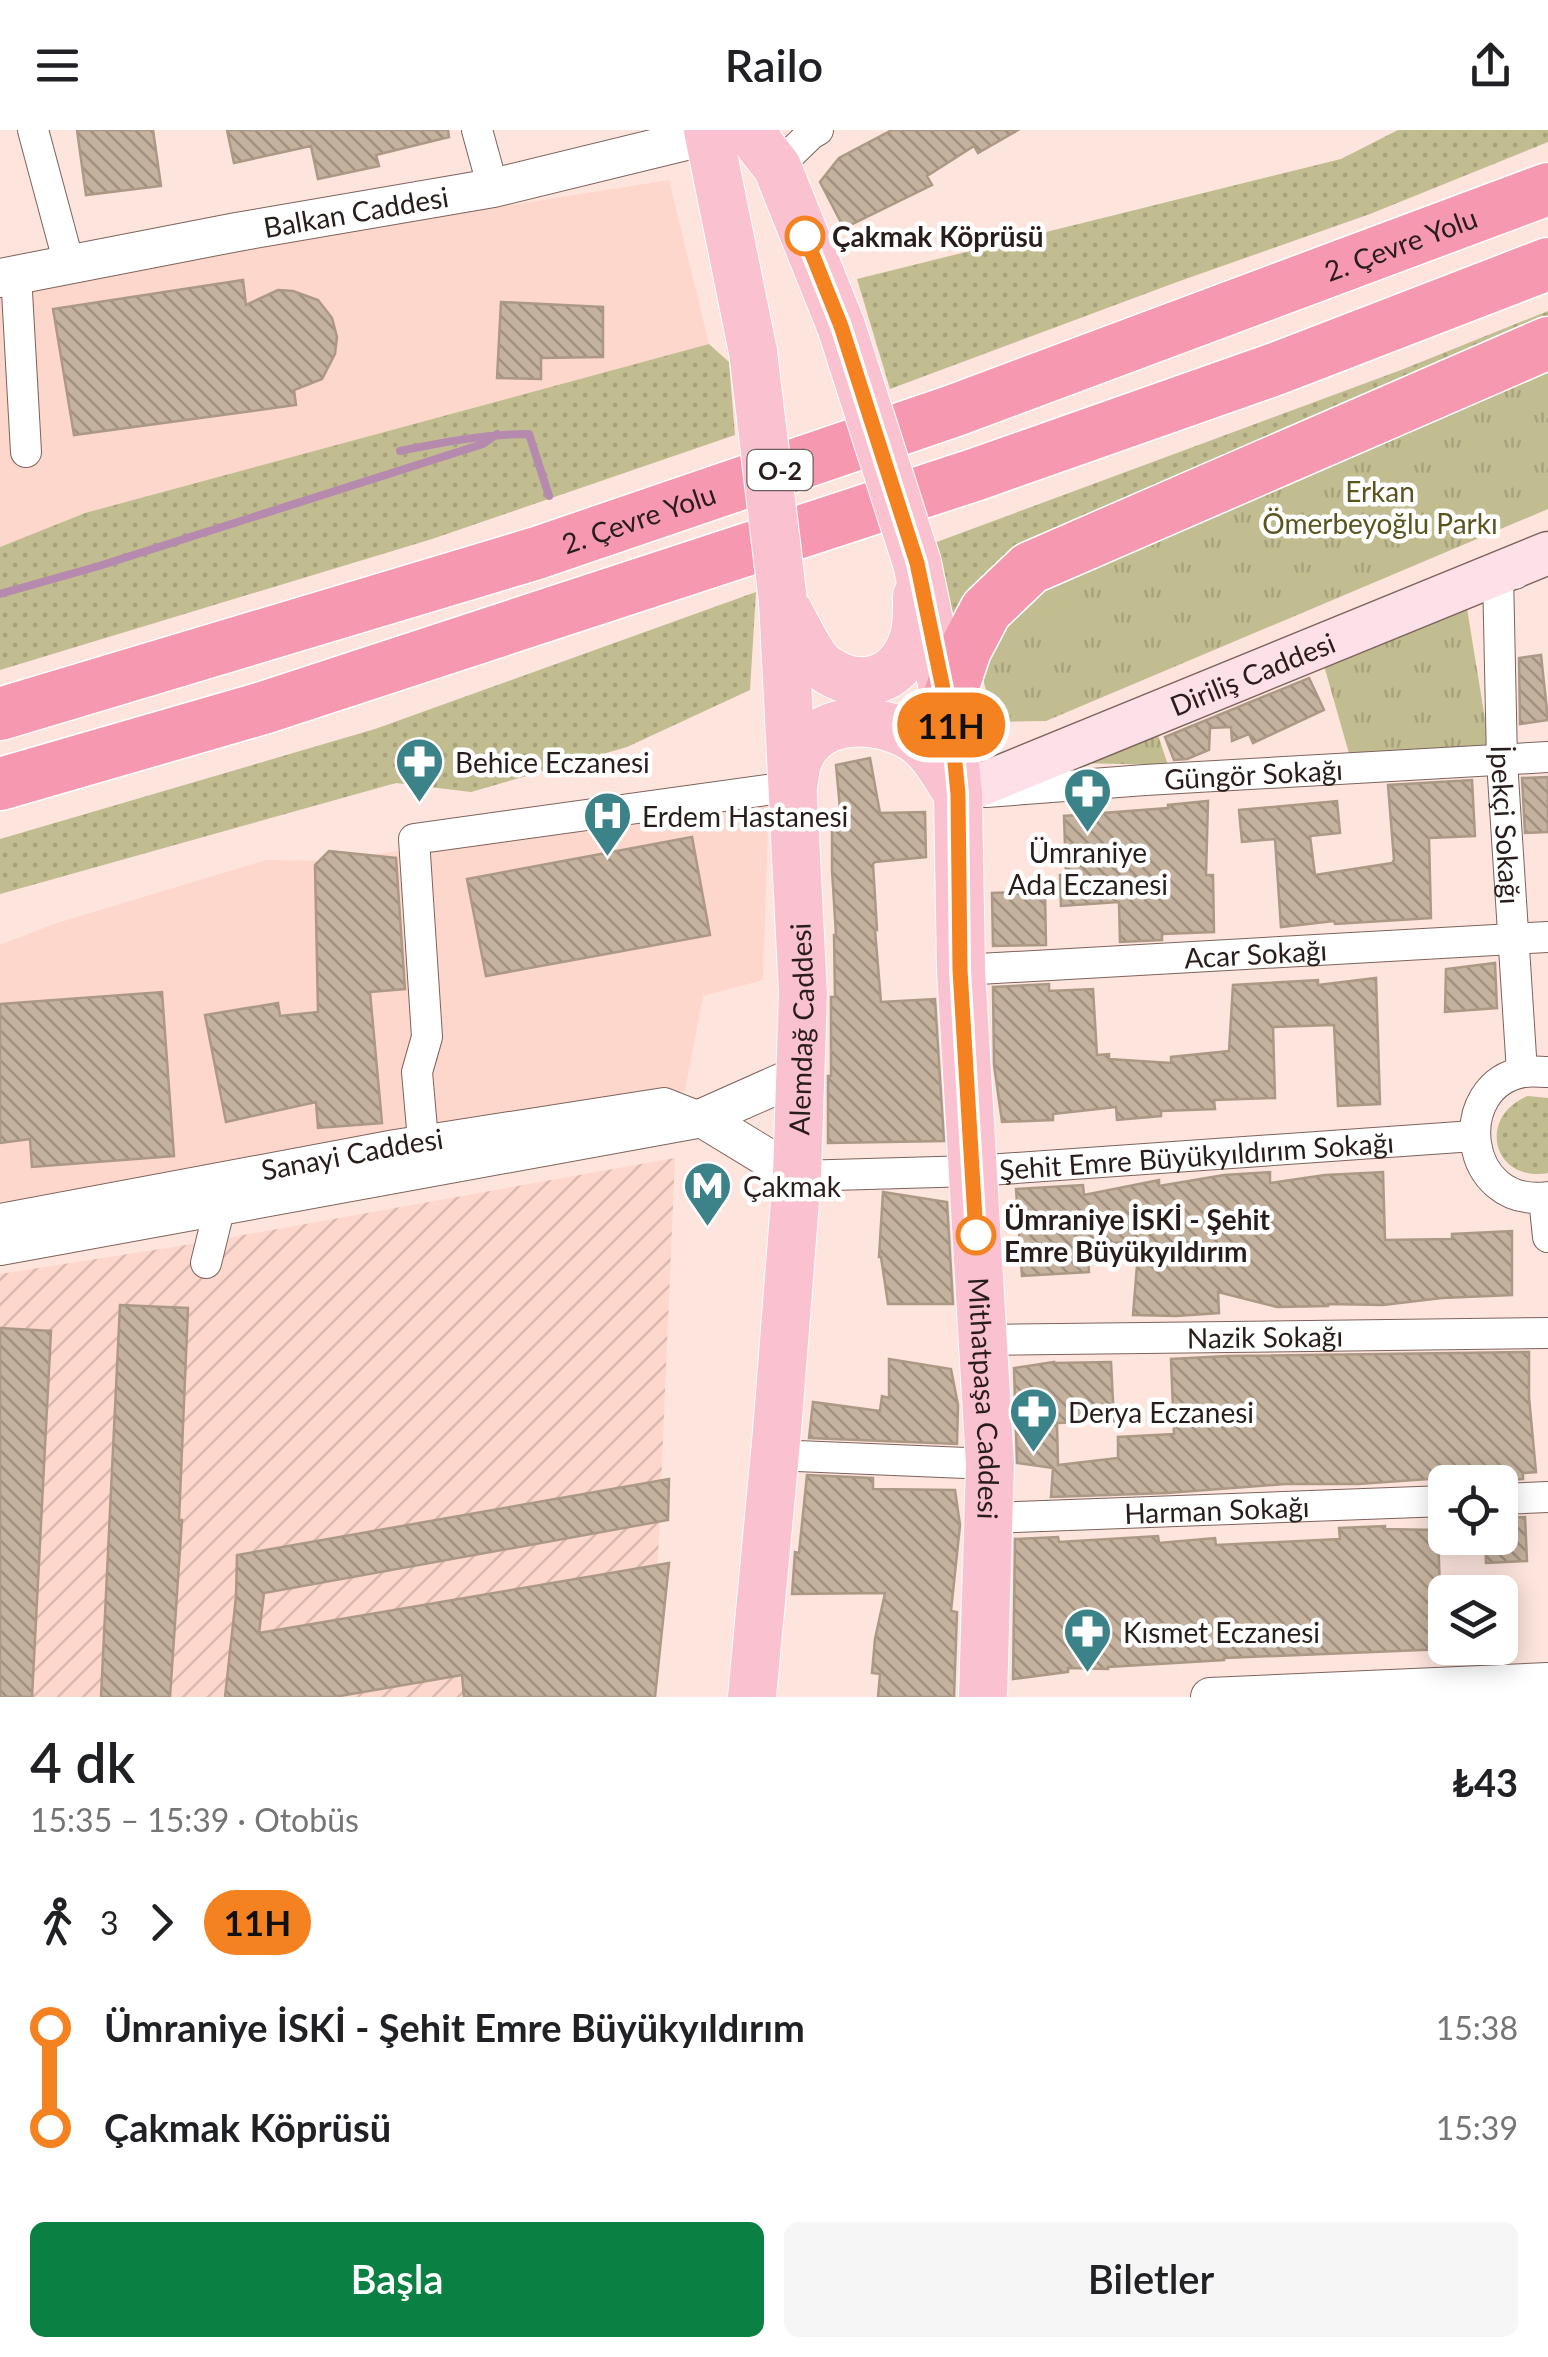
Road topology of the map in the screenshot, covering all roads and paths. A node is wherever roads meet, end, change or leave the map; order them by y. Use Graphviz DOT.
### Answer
graph roads {
  1 [pos="33,130"];
  2 [pos="477,130"];
  3 [pos="818,130"];
  4 [pos="738,141"];
  5 [pos="493,188"];
  6 [pos="1548,189"];
  7 [pos="69,264"];
  8 [pos="1548,264"];
  9 [pos="8,276"];
  10 [pos="1548,344"];
  11 [pos="26,452"];
  12 [pos="1548,553"];
  13 [pos="917,563"];
  14 [pos="1548,572"];
  15 [pos="1498,574"];
  16 [pos="782,601"];
  17 [pos="946,704"];
  18 [pos="0,714"];
  19 [pos="1548,757"];
  20 [pos="1502,761"];
  21 [pos="0,784"];
  22 [pos="792,790"];
  23 [pos="958,794"];
  24 [pos="1548,937"];
  25 [pos="1514,940"];
  26 [pos="960,970"];
  27 [pos="1535,1072"];
  28 [pos="800,1074"];
  29 [pos="702,1118"];
  30 [pos="1474,1136"];
  31 [pos="423,1140"];
  32 [pos="972,1171"];
  33 [pos="797,1176"];
  34 [pos="220,1191"];
  35 [pos="1546,1198"];
  36 [pos="0,1219"];
  37 [pos="1548,1237"];
  38 [pos="0,1246"];
  39 [pos="206,1262"];
  40 [pos="1548,1333"];
  41 [pos="983,1340"];
  42 [pos="773,1455"];
  43 [pos="990,1464"];
  44 [pos="1548,1497"];
  45 [pos="1518,1498"];
  46 [pos="1428,1502"];
  47 [pos="989,1518"];
  48 [pos="1548,1682"];
  49 [pos="752,1697"];
  50 [pos="983,1697"];
  51 [pos="1210,1697"];
  1 -- 7 [label="street"];
  2 -- 5 [label="street"];
  3 -- 4 [label="street"];
  4 -- 5 [label="street, Balkan Caddesi"];
  4 -- 13 [label="main road, bridge"];
  4 -- 16 [label="main road, bridge"];
  5 -- 7 [label="street, Balkan Caddesi"];
  6 -- 18 [label="highway, 2. Çevre Yolu / O-2"];
  7 -- 9 [label="street, Balkan Caddesi"];
  8 -- 21 [label="highway, O-2"];
  9 -- 11 [label="street"];
  10 -- 17 [label="highway"];
  12 -- 15 [label="main road, Diriliş Caddesi"];
  13 -- 16 [label="main road"];
  13 -- 17 [label="main road, Mithatpaşa Caddesi"];
  14 -- 15 [label="street"];
  15 -- 20 [label="street, İpekçi Sokağı"];
  15 -- 23 [label="main road, Diriliş Caddesi"];
  16 -- 22 [label="main road, Alemdağ Caddesi"];
  17 -- 23 [label="main road, Mithatpaşa Caddesi"];
  19 -- 20 [label="street, Güngör Sokağı"];
  20 -- 23 [label="street, Güngör Sokağı"];
  20 -- 25 [label="street, İpekçi Sokağı"];
  22 -- 23 [label="main road"];
  22 -- 28 [label="main road, Alemdağ Caddesi"];
  22 -- 31 [label="street"];
  23 -- 26 [label="main road, Mithatpaşa Caddesi"];
  24 -- 25 [label="street, Acar Sokağı"];
  25 -- 26 [label="street, Acar Sokağı"];
  25 -- 27 [label="street, İpekçi Sokağı"];
  26 -- 32 [label="main road, Mithatpaşa Caddesi"];
  27 -- 30 [label="street"];
  28 -- 29 [label="street, Sanayi Caddesi"];
  28 -- 33 [label="main road, Alemdağ Caddesi"];
  29 -- 31 [label="street, Sanayi Caddesi"];
  29 -- 33 [label="street, Sanayi Caddesi"];
  29 -- 34 [label="street, Sanayi Caddesi"];
  30 -- 32 [label="street, Şehit Emre Büyükyıldırım Sokağı"];
  30 -- 35 [label="street"];
  31 -- 34 [label="street, Sanayi Caddesi"];
  32 -- 33 [label="street, Şehit Emre Büyükyıldırım Sokağı"];
  32 -- 41 [label="main road, Mithatpaşa Caddesi"];
  33 -- 42 [label="main road, Alemdağ Caddesi"];
  34 -- 36 [label="street, Sanayi Caddesi"];
  34 -- 38 [label="street, Sanayi Caddesi"];
  34 -- 39 [label="street"];
  35 -- 37 [label="street"];
  40 -- 41 [label="street, Nazik Sokağı"];
  41 -- 43 [label="main road, Mithatpaşa Caddesi"];
  42 -- 43 [label="street"];
  42 -- 49 [label="main road, Alemdağ Caddesi"];
  43 -- 47 [label="main road, Mithatpaşa Caddesi"];
  44 -- 45 [label="street"];
  46 -- 47 [label="street, Harman Sokağı"];
  47 -- 50 [label="main road, Mithatpaşa Caddesi"];
  48 -- 51 [label="street"];
}
